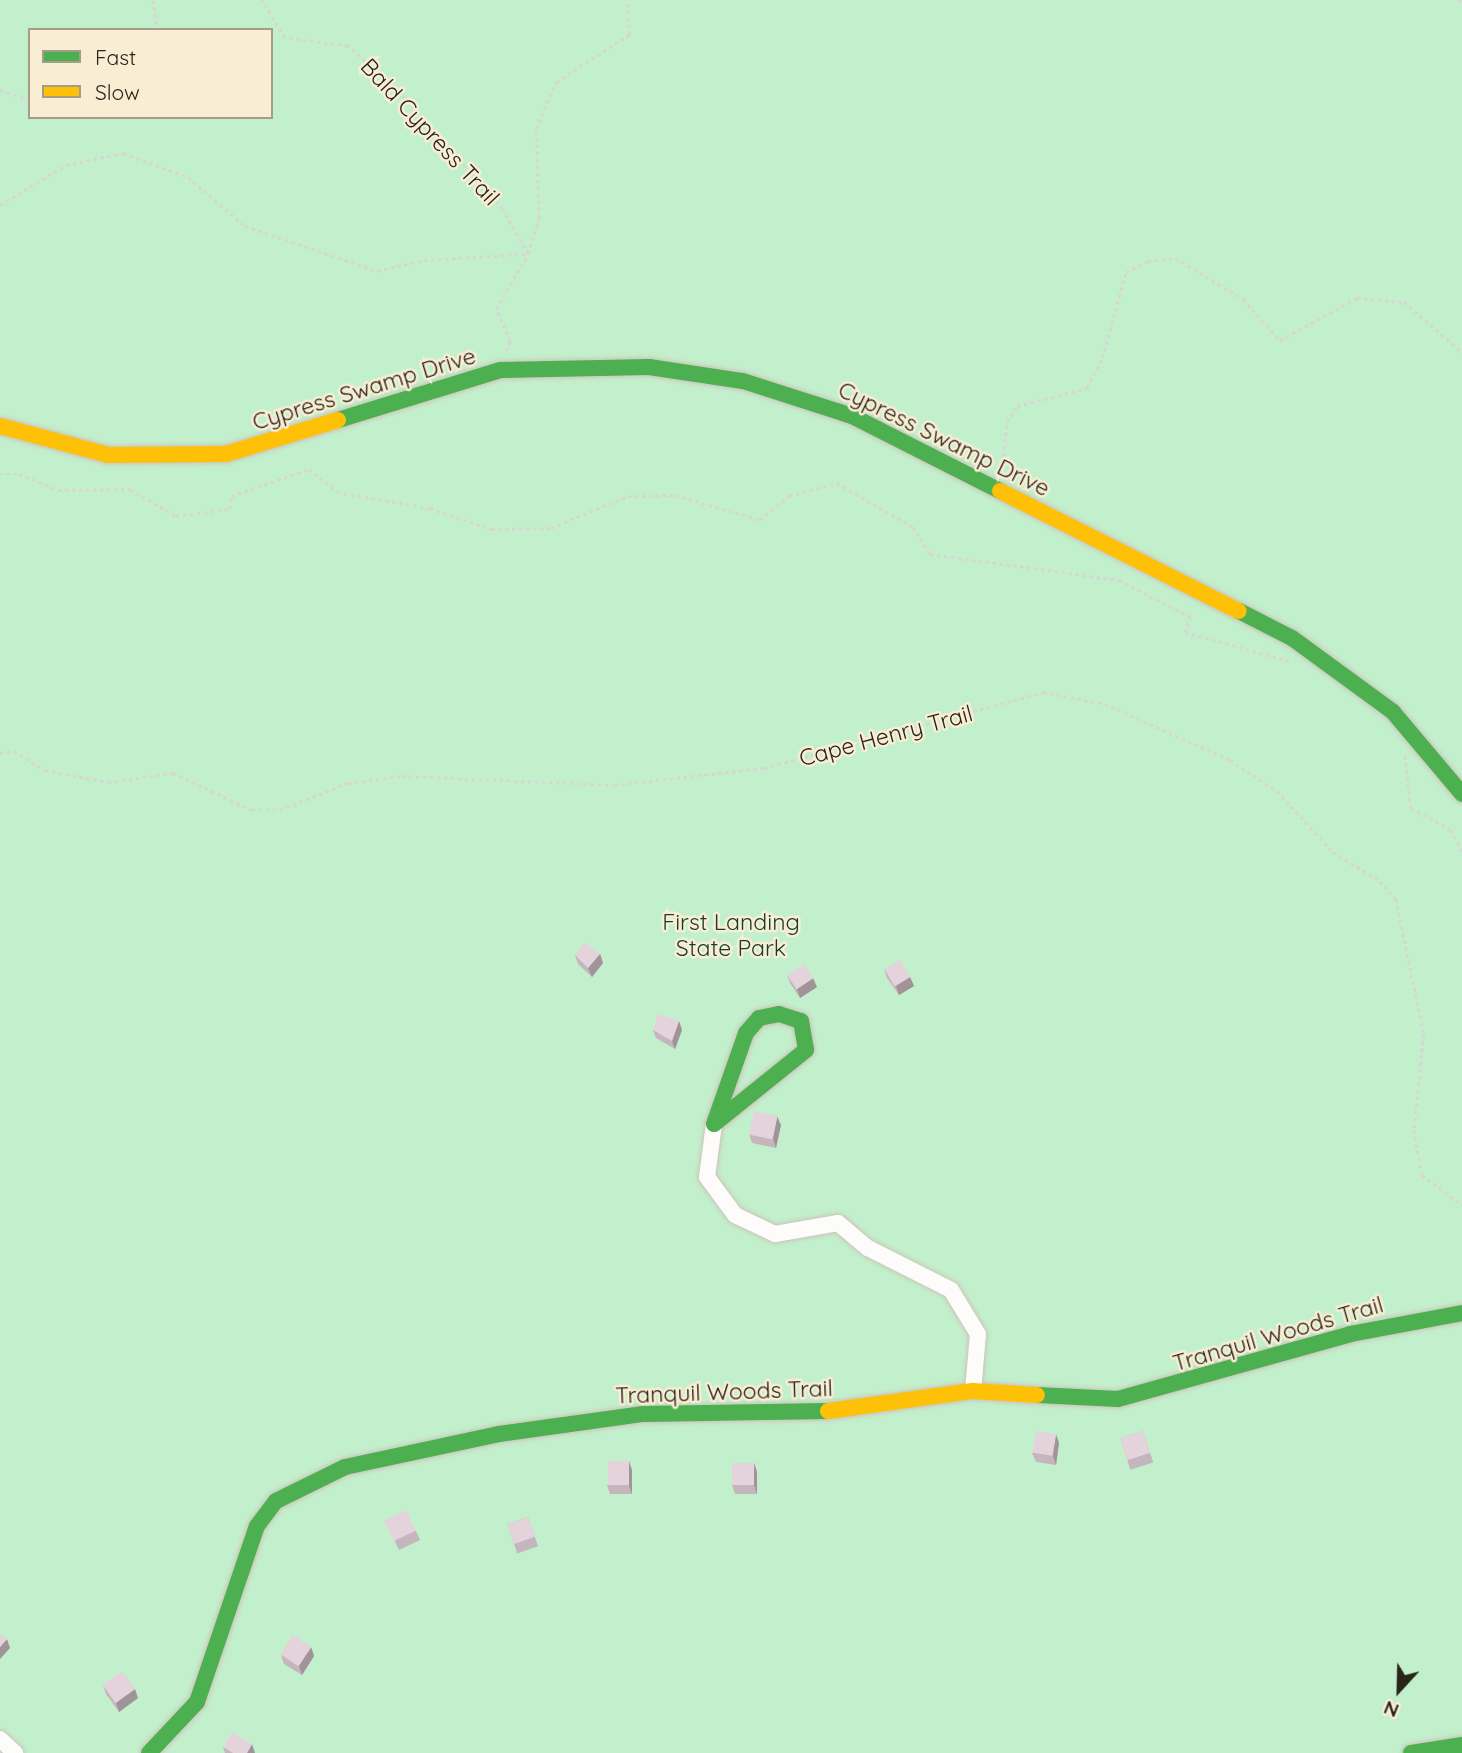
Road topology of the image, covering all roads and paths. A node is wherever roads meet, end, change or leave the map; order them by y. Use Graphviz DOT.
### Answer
graph roads {
  1 [pos="153,0"];
  2 [pos="262,0"];
  3 [pos="628,0"];
  4 [pos="157,28"];
  5 [pos="0,90"];
  6 [pos="28,99"];
  7 [pos="0,205"];
  8 [pos="528,254"];
  9 [pos="1462,352"];
  10 [pos="501,370"];
  11 [pos="0,426"];
  12 [pos="0,474"];
  13 [pos="994,489"];
  14 [pos="1297,662"];
  15 [pos="0,752"];
  16 [pos="1405,752"];
  17 [pos="1462,794"];
  18 [pos="1462,851"];
  19 [pos="713,1124"];
  20 [pos="1462,1205"];
  21 [pos="1462,1313"];
  22 [pos="973,1391"];
  23 [pos="0,1740"];
  24 [pos="1462,1745"];
  25 [pos="15,1753"];
  26 [pos="149,1753"];
  27 [pos="1410,1753"];
  1 -- 4 [label="path"];
  2 -- 8 [label="path, Bald Cypress Trail"];
  3 -- 8 [label="path"];
  5 -- 6 [label="path"];
  7 -- 8 [label="path"];
  8 -- 10 [label="path"];
  9 -- 13 [label="path"];
  10 -- 11 [label="main road, Cypress Swamp Drive"];
  10 -- 13 [label="main road, Cypress Swamp Drive"];
  12 -- 14 [label="path"];
  13 -- 17 [label="main road, Cypress Swamp Drive"];
  15 -- 20 [label="path, Cape Henry Trail"];
  16 -- 18 [label="path"];
  19 -- 19 [label="main road"];
  19 -- 22 [label="street"];
  21 -- 22 [label="main road, Tranquil Woods Trail"];
  22 -- 26 [label="main road, Tranquil Woods Trail"];
  23 -- 25 [label="street"];
  24 -- 27 [label="main road"];
}
